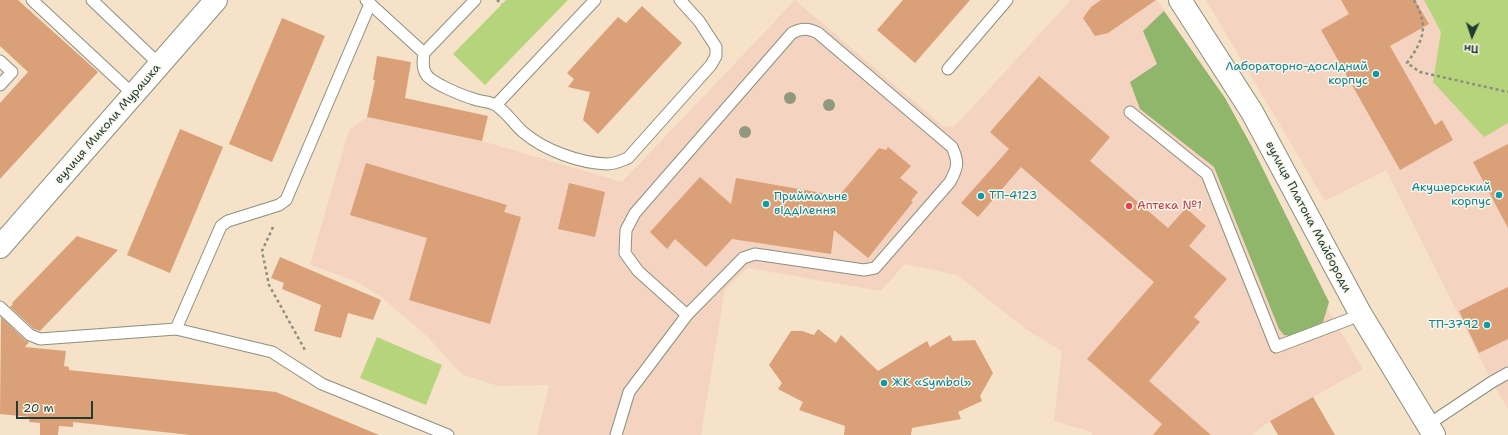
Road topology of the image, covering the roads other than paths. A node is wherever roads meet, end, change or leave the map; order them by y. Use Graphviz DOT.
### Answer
graph roads {
  1 [pos="32,0"];
  2 [pos="92,0"];
  3 [pos="216,0"];
  4 [pos="475,0"];
  5 [pos="595,0"];
  6 [pos="680,0"];
  7 [pos="1007,0"];
  8 [pos="1180,0"];
  9 [pos="368,2"];
  10 [pos="424,53"];
  11 [pos="0,61"];
  12 [pos="160,65"];
  13 [pos="948,69"];
  14 [pos="0,85"];
  15 [pos="134,95"];
  16 [pos="496,105"];
  17 [pos="1130,112"];
  18 [pos="0,247"];
  19 [pos="0,307"];
  20 [pos="1360,313"];
  21 [pos="687,315"];
  22 [pos="176,329"];
  23 [pos="1508,373"];
  24 [pos="1432,432"];
  25 [pos="448,435"];
  26 [pos="616,435"];
  1 -- 15 [label="lane"];
  2 -- 12 [label="lane"];
  3 -- 12 [label="street, вулиця Миколи Мурашка"];
  4 -- 10 [label="lane"];
  5 -- 16 [label="lane"];
  6 -- 16 [label="lane"];
  7 -- 13 [label="lane"];
  8 -- 20 [label="street, вулиця Платона Майбороди"];
  9 -- 10 [label="lane"];
  9 -- 22 [label="lane"];
  10 -- 16 [label="lane"];
  11 -- 14 [label="lane"];
  12 -- 15 [label="street, вулиця Миколи Мурашка"];
  15 -- 18 [label="street, вулиця Миколи Мурашка"];
  17 -- 20 [label="lane"];
  19 -- 22 [label="lane"];
  20 -- 24 [label="street, вулиця Платона Майбороди"];
  21 -- 21 [label="lane"];
  21 -- 26 [label="lane"];
  22 -- 25 [label="lane"];
  23 -- 24 [label="lane"];
}
